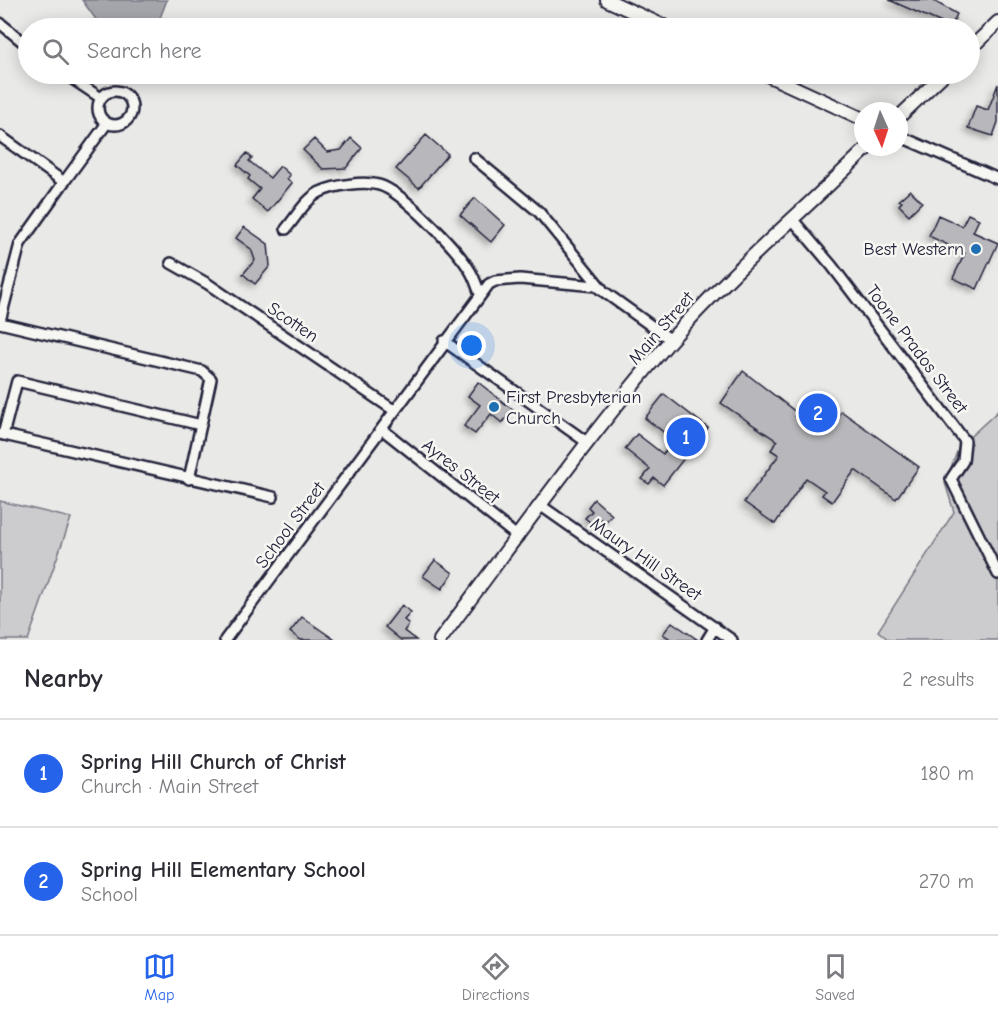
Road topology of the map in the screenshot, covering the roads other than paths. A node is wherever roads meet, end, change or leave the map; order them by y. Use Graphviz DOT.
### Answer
graph roads {
  1 [pos="608,0"];
  2 [pos="647,18"];
  3 [pos="998,21"];
  4 [pos="0,23"];
  5 [pos="18,38"];
  6 [pos="980,38"];
  7 [pos="80,84"];
  8 [pos="787,84"];
  9 [pos="934,84"];
  10 [pos="101,98"];
  11 [pos="908,108"];
  12 [pos="854,115"];
  13 [pos="106,123"];
  14 [pos="0,136"];
  15 [pos="908,140"];
  16 [pos="859,156"];
  17 [pos="474,158"];
  18 [pos="996,179"];
  19 [pos="64,182"];
  20 [pos="793,220"];
  21 [pos="286,229"];
  22 [pos="171,263"];
  23 [pos="604,291"];
  24 [pos="480,294"];
  25 [pos="0,322"];
  26 [pos="670,340"];
  27 [pos="444,341"];
  28 [pos="395,411"];
  29 [pos="201,425"];
  30 [pos="383,430"];
  31 [pos="2,434"];
  32 [pos="588,443"];
  33 [pos="189,479"];
  34 [pos="273,497"];
  35 [pos="540,505"];
  36 [pos="518,537"];
  37 [pos="998,574"];
  38 [pos="715,627"];
  39 [pos="225,640"];
  40 [pos="440,640"];
  41 [pos="707,640"];
  42 [pos="732,640"];
  1 -- 2 [label="main road"];
  3 -- 6 [label="main road"];
  4 -- 5 [label="street"];
  7 -- 10 [label="street"];
  8 -- 12 [label="main road"];
  9 -- 11 [label="main road"];
  10 -- 13 [label="street"];
  10 -- 13 [label="street"];
  13 -- 19 [label="street"];
  14 -- 19 [label="street"];
  15 -- 18 [label="street"];
  16 -- 20 [label="main road, Main Street"];
  17 -- 23 [label="street"];
  19 -- 25 [label="street"];
  20 -- 26 [label="main road, Main Street"];
  20 -- 37 [label="street, Toone Prados Street"];
  21 -- 24 [label="street"];
  22 -- 28 [label="street, Scotten"];
  23 -- 24 [label="street"];
  23 -- 26 [label="street"];
  24 -- 27 [label="street, School Street"];
  25 -- 29 [label="street"];
  26 -- 32 [label="main road, Main Street"];
  27 -- 28 [label="street, School Street"];
  27 -- 32 [label="street"];
  28 -- 30 [label="street, School Street"];
  29 -- 31 [label="street"];
  29 -- 33 [label="street"];
  30 -- 36 [label="street, Ayres Street"];
  30 -- 39 [label="street, School Street"];
  31 -- 33 [label="street"];
  32 -- 35 [label="main road, Main Street"];
  33 -- 34 [label="street"];
  35 -- 36 [label="main road, Main Street"];
  35 -- 38 [label="street, Maury Hill Street"];
  36 -- 40 [label="main road, Main Street"];
  38 -- 41 [label="street"];
  38 -- 42 [label="street, Maury Hill Street"];
}
